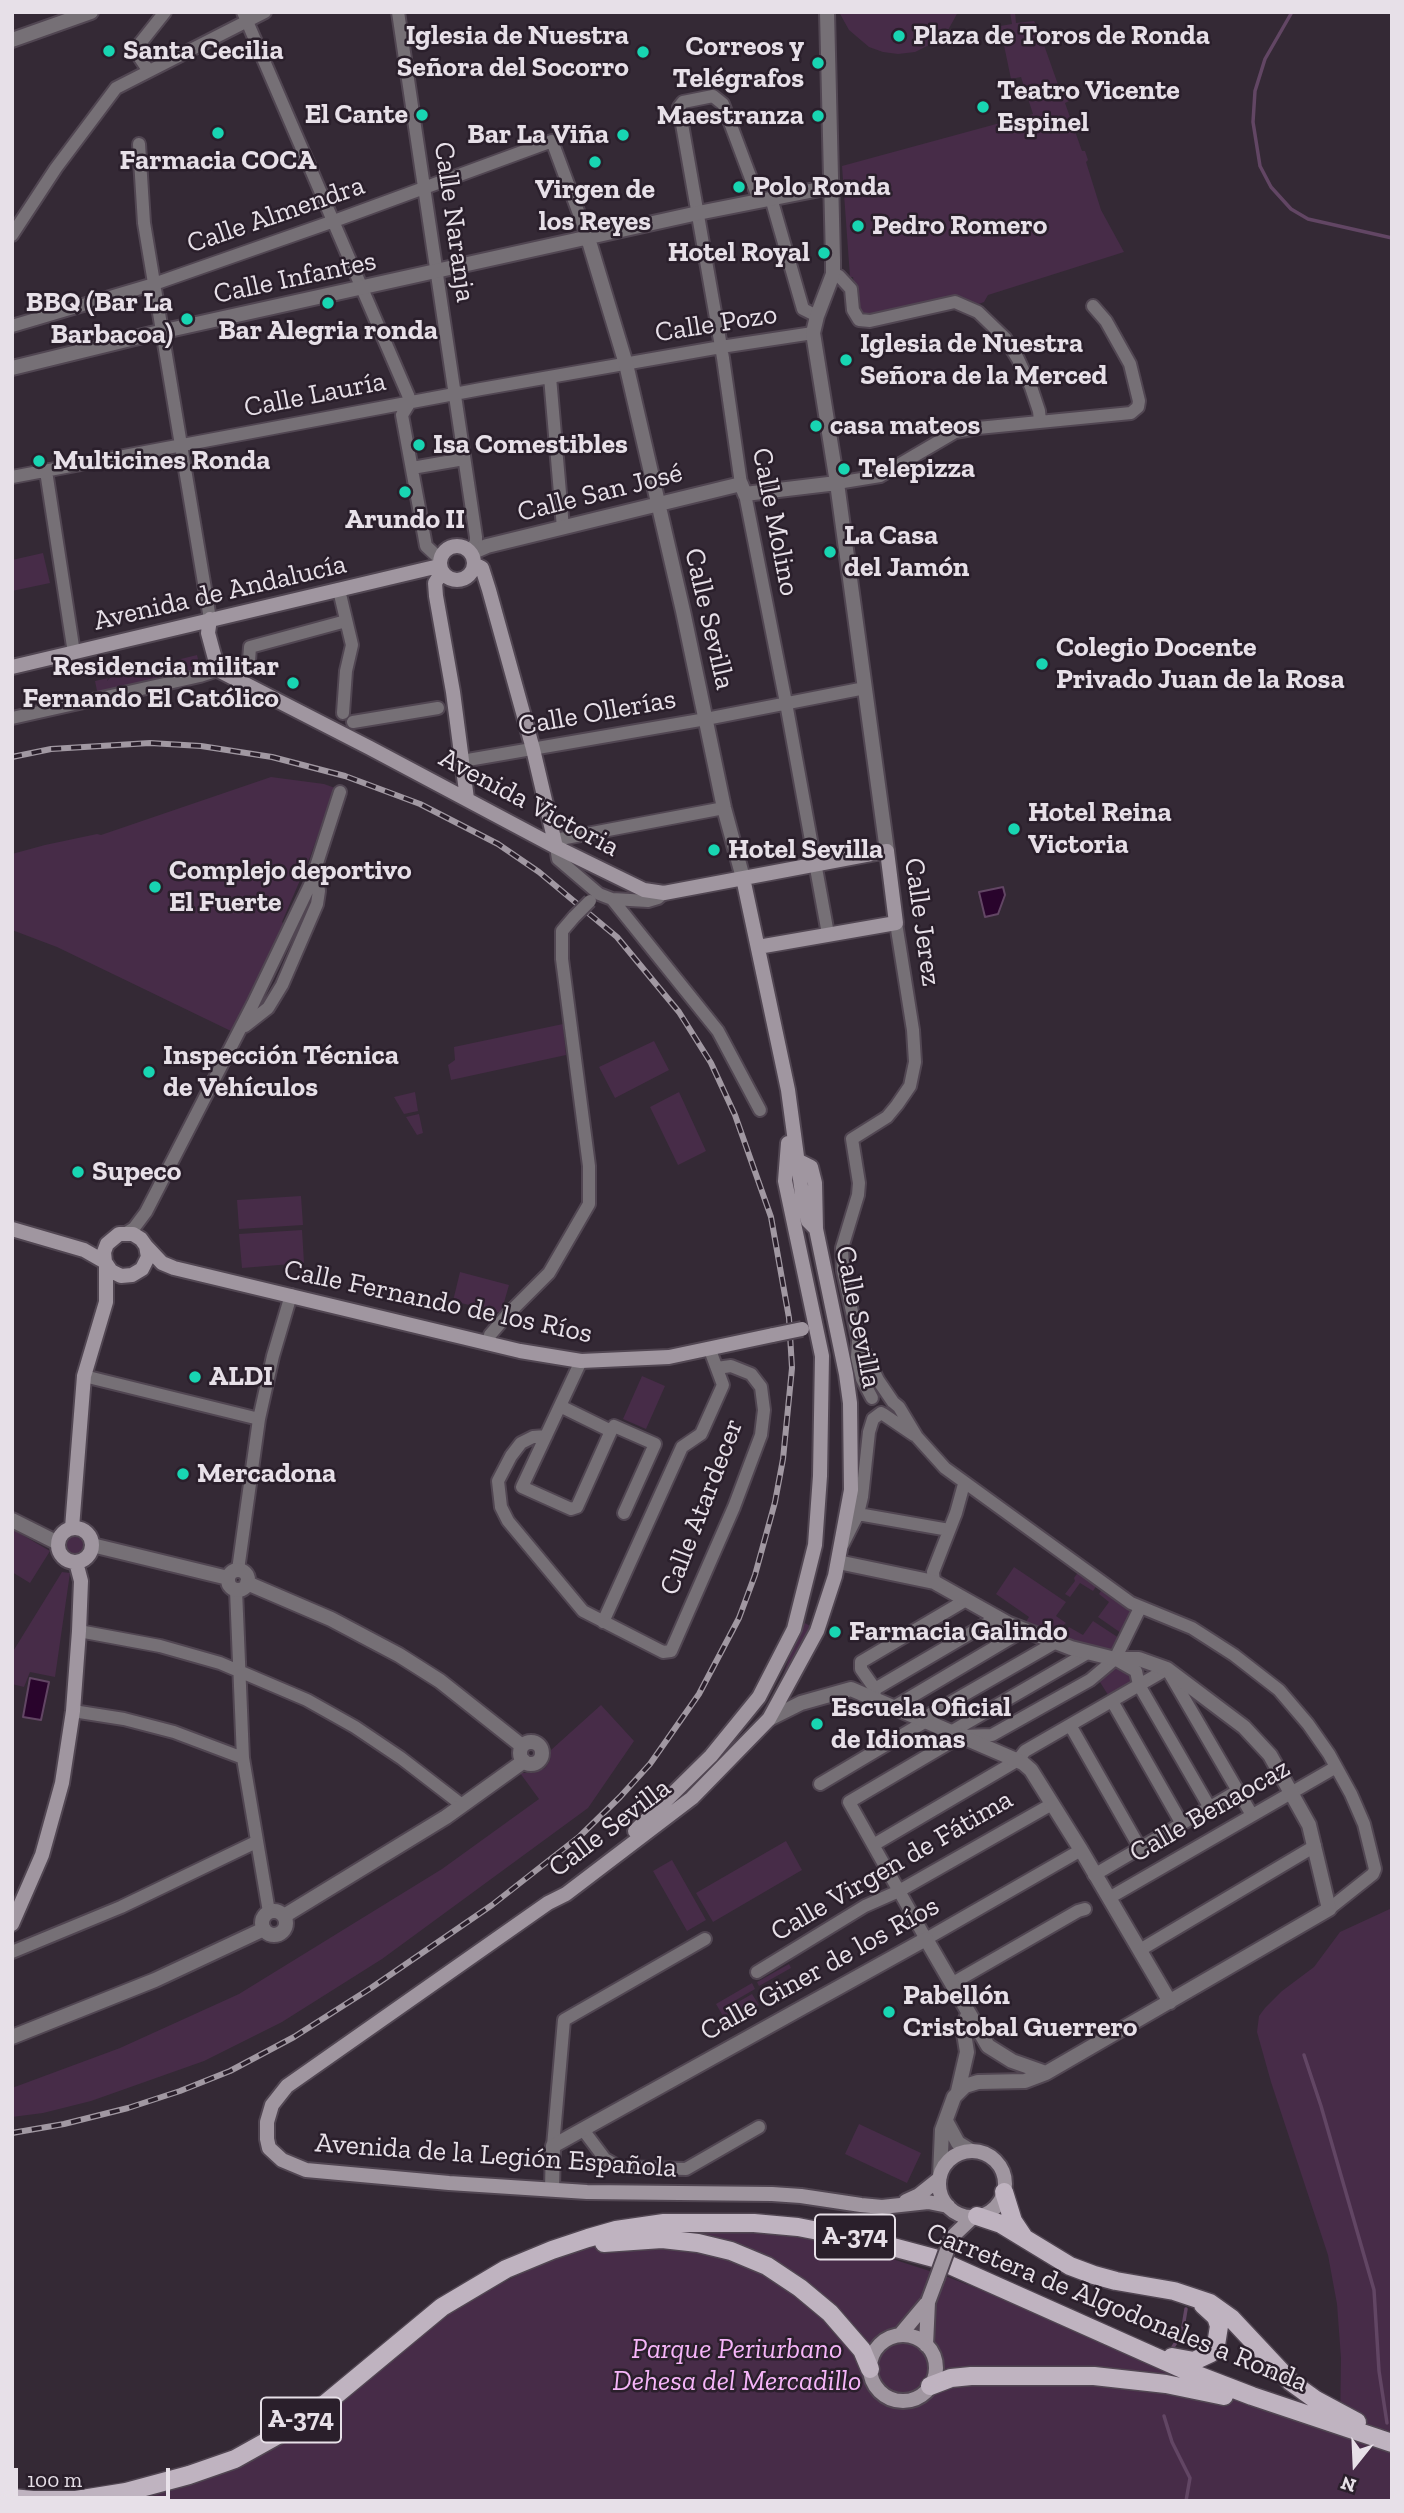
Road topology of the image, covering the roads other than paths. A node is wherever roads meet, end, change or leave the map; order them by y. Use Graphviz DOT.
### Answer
graph roads {
  1 [pos="91,12"];
  2 [pos="165,12"];
  3 [pos="265,12"];
  4 [pos="398,12"];
  5 [pos="828,12"];
  6 [pos="245,17"];
  7 [pos="12,40"];
  8 [pos="148,70"];
  9 [pos="552,141"];
  10 [pos="139,144"];
  11 [pos="830,187"];
  12 [pos="424,188"];
  13 [pos="765,199"];
  14 [pos="698,213"];
  15 [pos="334,221"];
  16 [pos="12,235"];
  17 [pos="588,238"];
  18 [pos="437,271"];
  19 [pos="833,274"];
  20 [pos="154,284"];
  21 [pos="363,288"];
  22 [pos="1093,306"];
  23 [pos="817,316"];
  24 [pos="12,326"];
  25 [pos="163,332"];
  26 [pos="813,333"];
  27 [pos="721,347"];
  28 [pos="626,365"];
  29 [pos="12,368"];
  30 [pos="550,377"];
  31 [pos="456,394"];
  32 [pos="410,402"];
  33 [pos="1040,421"];
  34 [pos="181,445"];
  35 [pos="464,459"];
  36 [pos="412,468"];
  37 [pos="46,471"];
  38 [pos="12,477"];
  39 [pos="837,482"];
  40 [pos="743,489"];
  41 [pos="657,504"];
  42 [pos="563,528"];
  43 [pos="472,556"];
  44 [pos="440,566"];
  45 [pos="339,590"];
  46 [pos="210,619"];
  47 [pos="346,621"];
  48 [pos="74,653"];
  49 [pos="12,667"];
  50 [pos="218,670"];
  51 [pos="235,679"];
  52 [pos="865,688"];
  53 [pos="786,703"];
  54 [pos="438,708"];
  55 [pos="310,716"];
  56 [pos="348,717"];
  57 [pos="12,718"];
  58 [pos="706,719"];
  59 [pos="361,743"];
  60 [pos="533,749"];
  61 [pos="462,761"];
  62 [pos="340,792"];
  63 [pos="467,799"];
  64 [pos="724,808"];
  65 [pos="556,844"];
  66 [pos="887,851"];
  67 [pos="815,864"];
  68 [pos="743,878"];
  69 [pos="640,895"];
  70 [pos="594,897"];
  71 [pos="612,899"];
  72 [pos="896,923"];
  73 [pos="828,934"];
  74 [pos="758,947"];
  75 [pos="760,1110"];
  76 [pos="792,1116"];
  77 [pos="796,1163"];
  78 [pos="787,1185"];
  79 [pos="146,1212"];
  80 [pos="12,1229"];
  81 [pos="120,1235"];
  82 [pos="144,1243"];
  83 [pos="68,1244"];
  84 [pos="106,1263"];
  85 [pos="174,1268"];
  86 [pos="135,1274"];
  87 [pos="291,1295"];
  88 [pos="106,1302"];
  89 [pos="810,1328"];
  90 [pos="858,1339"];
  91 [pos="487,1343"];
  92 [pos="710,1350"];
  93 [pos="581,1362"];
  94 [pos="717,1368"];
  95 [pos="84,1376"];
  96 [pos="872,1398"];
  97 [pos="891,1398"];
  98 [pos="560,1406"];
  99 [pos="882,1413"];
  100 [pos="259,1419"];
  101 [pos="895,1423"];
  102 [pos="611,1431"];
  103 [pos="869,1432"];
  104 [pos="546,1436"];
  105 [pos="917,1437"];
  106 [pos="964,1484"];
  107 [pos="624,1513"];
  108 [pos="858,1514"];
  109 [pos="12,1520"];
  110 [pos="72,1528"];
  111 [pos="949,1530"];
  112 [pos="58,1543"];
  113 [pos="92,1545"];
  114 [pos="839,1555"];
  115 [pos="76,1562"];
  116 [pos="237,1580"];
  117 [pos="934,1582"];
  118 [pos="803,1593"];
  119 [pos="966,1600"];
  120 [pos="827,1601"];
  121 [pos="1140,1608"];
  122 [pos="998,1617"];
  123 [pos="603,1622"];
  124 [pos="794,1626"];
  125 [pos="1024,1630"];
  126 [pos="79,1631"];
  127 [pos="817,1631"];
  128 [pos="1056,1642"];
  129 [pos="1089,1652"];
  130 [pos="1115,1659"];
  131 [pos="1167,1669"];
  132 [pos="238,1670"];
  133 [pos="771,1675"];
  134 [pos="1139,1685"];
  135 [pos="874,1694"];
  136 [pos="779,1700"];
  137 [pos="1112,1701"];
  138 [pos="801,1703"];
  139 [pos="894,1707"];
  140 [pos="73,1711"];
  141 [pos="769,1719"];
  142 [pos="924,1720"];
  143 [pos="1070,1726"];
  144 [pos="956,1734"];
  145 [pos="243,1758"];
  146 [pos="1018,1760"];
  147 [pos="1336,1768"];
  148 [pos="820,1784"];
  149 [pos="1292,1791"];
  150 [pos="1236,1792"];
  151 [pos="1052,1804"];
  152 [pos="462,1805"];
  153 [pos="1210,1808"];
  154 [pos="1252,1815"];
  155 [pos="1182,1824"];
  156 [pos="256,1842"];
  157 [pos="875,1844"];
  158 [pos="1315,1846"];
  159 [pos="1140,1848"];
  160 [pos="1081,1850"];
  161 [pos="1094,1875"];
  162 [pos="899,1891"];
  163 [pos="1109,1898"];
  164 [pos="548,1903"];
  165 [pos="1085,1909"];
  166 [pos="1329,1909"];
  167 [pos="277,1914"];
  168 [pos="12,1924"];
  169 [pos="264,1929"];
  170 [pos="705,1939"];
  171 [pos="926,1939"];
  172 [pos="1140,1950"];
  173 [pos="12,1952"];
  174 [pos="757,1972"];
  175 [pos="953,1983"];
  176 [pos="1170,2002"];
  177 [pos="968,2014"];
  178 [pos="12,2037"];
  179 [pos="1046,2073"];
  180 [pos="958,2091"];
  181 [pos="946,2121"];
  182 [pos="759,2127"];
  183 [pos="584,2131"];
  184 [pos="553,2146"];
  185 [pos="971,2151"];
  186 [pos="939,2178"];
  187 [pos="552,2189"];
  188 [pos="1004,2192"];
  189 [pos="902,2203"];
  190 [pos="949,2207"];
  191 [pos="975,2216"];
  192 [pos="1023,2236"];
  193 [pos="951,2239"];
  194 [pos="552,2250"];
  195 [pos="1198,2300"];
  196 [pos="928,2302"];
  197 [pos="900,2335"];
  198 [pos="926,2344"];
  199 [pos="1139,2351"];
  200 [pos="870,2369"];
  201 [pos="930,2386"];
  202 [pos="1296,2411"];
  203 [pos="1391,2442"];
  204 [pos="12,2498"];
  1 -- 7 [label="street"];
  2 -- 8 [label="street"];
  3 -- 6 [label="street"];
  4 -- 12 [label="street, Calle Naranja"];
  5 -- 11 [label="street"];
  6 -- 8 [label="street"];
  6 -- 15 [label="street"];
  8 -- 16 [label="street"];
  9 -- 12 [label="street, Calle Almendra"];
  9 -- 17 [label="street, Calle Sevilla"];
  10 -- 20 [label="street"];
  11 -- 13 [label="street, Calle Infantes"];
  11 -- 19 [label="street"];
  12 -- 15 [label="street, Calle Almendra"];
  12 -- 18 [label="street, Calle Naranja"];
  13 -- 14 [label="street, Calle Infantes"];
  13 -- 14 [label="street, Calle Molino"];
  13 -- 23 [label="street"];
  14 -- 17 [label="street, Calle Infantes"];
  14 -- 27 [label="street, Calle Molino"];
  15 -- 20 [label="street, Calle Almendra"];
  15 -- 21 [label="street"];
  17 -- 18 [label="street, Calle Infantes"];
  17 -- 28 [label="street, Calle Sevilla"];
  18 -- 21 [label="street, Calle Infantes"];
  18 -- 31 [label="street, Calle Naranja"];
  19 -- 23 [label="street"];
  19 -- 33 [label="street"];
  20 -- 24 [label="street, Calle Almendra"];
  20 -- 25 [label="street"];
  21 -- 25 [label="street, Calle Infantes"];
  21 -- 32 [label="street"];
  22 -- 33 [label="street"];
  23 -- 26 [label="street"];
  25 -- 29 [label="street, Calle Infantes"];
  25 -- 34 [label="street"];
  26 -- 27 [label="street, Calle Pozo"];
  26 -- 39 [label="street, Calle Jerez"];
  27 -- 28 [label="street, Calle Pozo"];
  27 -- 40 [label="street, Calle Molino"];
  28 -- 30 [label="street, Calle Lauría"];
  28 -- 41 [label="street, Calle Sevilla"];
  30 -- 31 [label="street, Calle Lauría"];
  30 -- 42 [label="street"];
  31 -- 32 [label="street, Calle Lauría"];
  31 -- 35 [label="street, Calle Naranja"];
  32 -- 34 [label="street, Calle Lauría"];
  32 -- 36 [label="street"];
  33 -- 39 [label="street"];
  34 -- 37 [label="street, Calle Lauría"];
  34 -- 46 [label="street"];
  35 -- 36 [label="street"];
  35 -- 43 [label="street, Calle Naranja"];
  36 -- 44 [label="street"];
  37 -- 38 [label="street, Calle Lauría"];
  37 -- 48 [label="street"];
  39 -- 40 [label="street, Calle San José"];
  39 -- 52 [label="street, Calle Jerez"];
  40 -- 41 [label="street, Calle San José"];
  40 -- 53 [label="street, Calle Molino"];
  41 -- 42 [label="street, Calle San José"];
  41 -- 58 [label="street, Calle Sevilla"];
  42 -- 43 [label="street, Calle San José"];
  43 -- 44 [label="main road"];
  43 -- 44 [label="main road"];
  43 -- 60 [label="main road"];
  44 -- 45 [label="main road, Avenida de Andalucía"];
  44 -- 61 [label="main road"];
  45 -- 46 [label="main road, Avenida de Andalucía"];
  45 -- 47 [label="street"];
  46 -- 48 [label="main road, Avenida de Andalucía"];
  46 -- 50 [label="main road"];
  47 -- 51 [label="street"];
  47 -- 56 [label="street"];
  48 -- 49 [label="main road, Avenida de Andalucía"];
  50 -- 51 [label="main road, Avenida Victoria"];
  50 -- 57 [label="street"];
  51 -- 55 [label="main road, Avenida Victoria"];
  52 -- 53 [label="street, Calle Ollerías"];
  52 -- 66 [label="street, Calle Jerez"];
  53 -- 58 [label="street, Calle Ollerías"];
  53 -- 67 [label="street, Calle Molino"];
  54 -- 56 [label="street"];
  55 -- 56 [label="street"];
  55 -- 59 [label="main road, Avenida Victoria"];
  56 -- 59 [label="street"];
  58 -- 60 [label="street, Calle Ollerías"];
  58 -- 64 [label="street, Calle Sevilla"];
  59 -- 63 [label="main road, Avenida Victoria"];
  60 -- 61 [label="street, Calle Ollerías"];
  60 -- 65 [label="main road"];
  61 -- 63 [label="main road"];
  62 -- 79 [label="street"];
  63 -- 65 [label="main road, Avenida Victoria"];
  64 -- 65 [label="street"];
  64 -- 68 [label="street, Calle Sevilla"];
  65 -- 69 [label="main road, Avenida Victoria"];
  65 -- 70 [label="street"];
  66 -- 67 [label="main road, Avenida Victoria"];
  66 -- 72 [label="main road, Calle Jerez"];
  67 -- 68 [label="main road, Avenida Victoria"];
  67 -- 73 [label="street, Calle Molino"];
  68 -- 69 [label="main road, Avenida Victoria"];
  68 -- 74 [label="main road, Calle Sevilla"];
  69 -- 71 [label="street"];
  70 -- 71 [label="street"];
  70 -- 91 [label="street, bridge"];
  71 -- 75 [label="street"];
  72 -- 73 [label="main road"];
  72 -- 90 [label="street, Calle Jerez"];
  73 -- 74 [label="main road"];
  74 -- 76 [label="main road, Calle Sevilla"];
  76 -- 77 [label="main road, Calle Sevilla"];
  76 -- 78 [label="main road, Calle Sevilla"];
  77 -- 78 [label="main road"];
  77 -- 114 [label="main road, Calle Sevilla"];
  78 -- 89 [label="main road, Calle Sevilla"];
  79 -- 81 [label="street"];
  79 -- 82 [label="street"];
  80 -- 83 [label="main road"];
  81 -- 82 [label="main road"];
  81 -- 83 [label="main road"];
  81 -- 84 [label="main road"];
  82 -- 85 [label="main road, Calle Fernando de los Ríos"];
  82 -- 86 [label="main road"];
  83 -- 84 [label="main road"];
  84 -- 86 [label="main road"];
  84 -- 88 [label="main road"];
  85 -- 86 [label="main road, Calle Fernando de los Ríos"];
  85 -- 87 [label="main road, Calle Fernando de los Ríos"];
  86 -- 88 [label="main road"];
  87 -- 91 [label="main road, Calle Fernando de los Ríos"];
  87 -- 100 [label="street"];
  88 -- 95 [label="main road"];
  89 -- 92 [label="main road, Calle Fernando de los Ríos, bridge"];
  89 -- 118 [label="main road, Calle Sevilla"];
  90 -- 96 [label="street, Calle Jerez"];
  90 -- 97 [label="street, Calle Jerez"];
  91 -- 93 [label="main road, Calle Fernando de los Ríos"];
  92 -- 93 [label="main road, Calle Fernando de los Ríos"];
  92 -- 94 [label="street"];
  93 -- 98 [label="street"];
  94 -- 123 [label="street"];
  94 -- 123 [label="street, Calle Atardecer"];
  95 -- 100 [label="street"];
  95 -- 110 [label="main road"];
  96 -- 97 [label="street"];
  96 -- 99 [label="street"];
  97 -- 99 [label="street"];
  97 -- 105 [label="street, Calle Jerez"];
  98 -- 102 [label="street"];
  98 -- 104 [label="street"];
  99 -- 101 [label="street"];
  99 -- 103 [label="street"];
  100 -- 116 [label="street"];
  101 -- 103 [label="street"];
  101 -- 105 [label="street"];
  102 -- 104 [label="street"];
  102 -- 107 [label="street"];
  103 -- 108 [label="street"];
  104 -- 123 [label="street"];
  105 -- 106 [label="street"];
  106 -- 111 [label="street"];
  106 -- 121 [label="street"];
  108 -- 111 [label="street"];
  108 -- 114 [label="street"];
  109 -- 112 [label="street"];
  110 -- 112 [label="main road"];
  110 -- 113 [label="main road"];
  111 -- 117 [label="street"];
  112 -- 115 [label="main road"];
  113 -- 115 [label="main road"];
  113 -- 116 [label="street"];
  114 -- 117 [label="street"];
  114 -- 120 [label="main road, Calle Sevilla"];
  115 -- 126 [label="main road"];
  116 -- 132 [label="street"];
  116 -- 152 [label="street"];
  117 -- 119 [label="street"];
  118 -- 120 [label="main road"];
  118 -- 124 [label="main road, Calle Sevilla"];
  119 -- 122 [label="street"];
  119 -- 135 [label="street"];
  120 -- 127 [label="main road, Calle Sevilla"];
  121 -- 130 [label="street"];
  121 -- 147 [label="street"];
  122 -- 125 [label="street"];
  122 -- 135 [label="street"];
  124 -- 127 [label="main road"];
  124 -- 133 [label="main road, Calle Sevilla"];
  125 -- 128 [label="street"];
  125 -- 139 [label="street"];
  126 -- 132 [label="street"];
  126 -- 140 [label="main road"];
  127 -- 136 [label="main road, Calle Sevilla"];
  128 -- 129 [label="street"];
  128 -- 142 [label="street"];
  129 -- 130 [label="street"];
  129 -- 144 [label="street"];
  130 -- 131 [label="street"];
  130 -- 134 [label="street"];
  130 -- 144 [label="street"];
  131 -- 134 [label="street"];
  131 -- 149 [label="street"];
  131 -- 150 [label="street"];
  132 -- 145 [label="street"];
  132 -- 152 [label="street"];
  133 -- 136 [label="main road"];
  133 -- 164 [label="main road, Calle Sevilla"];
  134 -- 137 [label="street"];
  134 -- 153 [label="street"];
  135 -- 138 [label="street"];
  135 -- 139 [label="street"];
  136 -- 138 [label="street"];
  136 -- 141 [label="main road, Calle Sevilla"];
  137 -- 143 [label="street"];
  137 -- 155 [label="street"];
  138 -- 141 [label="street"];
  139 -- 142 [label="street"];
  140 -- 145 [label="street"];
  140 -- 168 [label="main road"];
  141 -- 164 [label="main road, Calle Sevilla"];
  142 -- 144 [label="street"];
  142 -- 148 [label="street"];
  143 -- 146 [label="street"];
  143 -- 159 [label="street"];
  144 -- 146 [label="street"];
  144 -- 157 [label="street"];
  145 -- 156 [label="street"];
  146 -- 151 [label="street"];
  146 -- 157 [label="street"];
  147 -- 149 [label="street, Calle Benaocaz"];
  147 -- 166 [label="street"];
  149 -- 154 [label="street, Calle Benaocaz"];
  149 -- 158 [label="street"];
  150 -- 153 [label="street"];
  150 -- 154 [label="street"];
  151 -- 160 [label="street"];
  151 -- 162 [label="street, Calle Virgen de Fátima"];
  152 -- 167 [label="street"];
  153 -- 155 [label="street"];
  154 -- 163 [label="street, Calle Benaocaz"];
  155 -- 159 [label="street"];
  156 -- 167 [label="street"];
  156 -- 173 [label="street"];
  157 -- 162 [label="street"];
  158 -- 166 [label="street"];
  158 -- 172 [label="street"];
  159 -- 161 [label="street"];
  160 -- 161 [label="street"];
  160 -- 171 [label="street, Calle Giner de los Ríos"];
  161 -- 163 [label="street"];
  162 -- 171 [label="street"];
  162 -- 174 [label="street, Calle Virgen de Fátima"];
  163 -- 172 [label="street"];
  164 -- 187 [label="main road, Avenida de la Legión Española"];
  165 -- 175 [label="street"];
  166 -- 176 [label="street"];
  167 -- 169 [label="street"];
  167 -- 169 [label="street"];
  169 -- 178 [label="street"];
  170 -- 184 [label="street"];
  171 -- 175 [label="street"];
  171 -- 183 [label="street, Calle Giner de los Ríos"];
  172 -- 176 [label="street"];
  175 -- 177 [label="street"];
  176 -- 179 [label="street"];
  177 -- 179 [label="street"];
  177 -- 180 [label="street"];
  179 -- 180 [label="street"];
  180 -- 181 [label="street"];
  181 -- 185 [label="street"];
  181 -- 186 [label="street"];
  182 -- 183 [label="street"];
  183 -- 184 [label="street, Calle Giner de los Ríos"];
  184 -- 187 [label="street"];
  185 -- 186 [label="main road"];
  185 -- 188 [label="main road"];
  186 -- 189 [label="main road, Avenida de la Legión Española"];
  186 -- 190 [label="main road"];
  187 -- 189 [label="main road, Avenida de la Legión Española"];
  188 -- 191 [label="main road"];
  188 -- 192 [label="main road"];
  189 -- 190 [label="main road, Avenida de la Legión Española"];
  190 -- 191 [label="main road"];
  190 -- 193 [label="main road"];
  191 -- 192 [label="main road"];
  191 -- 193 [label="main road"];
  192 -- 195 [label="main road"];
  193 -- 196 [label="main road, bridge"];
  194 -- 199 [label="main road, Carretera de Algodonales a Ronda / A-374"];
  194 -- 200 [label="main road"];
  194 -- 204 [label="main road, Carretera de Algodonales a Ronda / A-374"];
  195 -- 199 [label="main road"];
  195 -- 203 [label="main road"];
  196 -- 197 [label="main road"];
  196 -- 198 [label="main road"];
  197 -- 198 [label="main road"];
  197 -- 200 [label="main road"];
  198 -- 201 [label="main road"];
  199 -- 202 [label="main road, Carretera de Algodonales a Ronda / A-374"];
  200 -- 201 [label="main road"];
  201 -- 202 [label="main road"];
  202 -- 203 [label="main road, Carretera de Algodonales a Ronda / A-374"];
}
